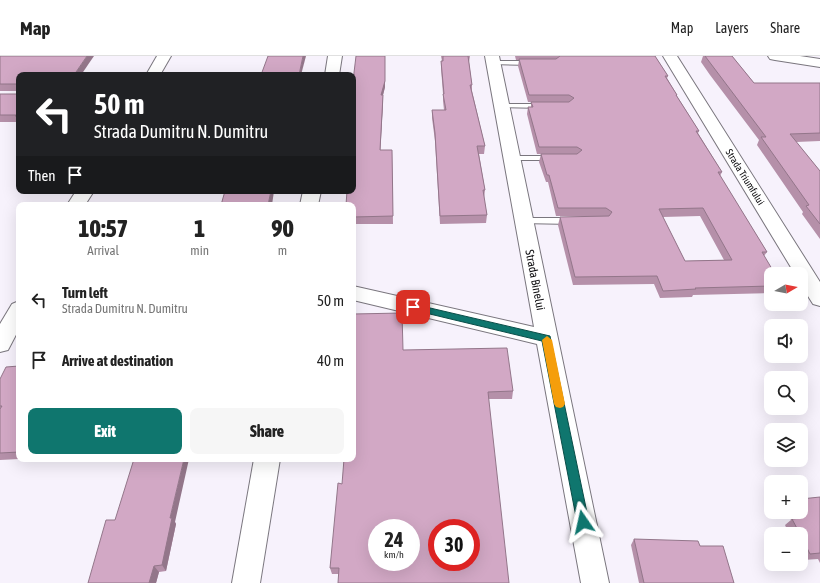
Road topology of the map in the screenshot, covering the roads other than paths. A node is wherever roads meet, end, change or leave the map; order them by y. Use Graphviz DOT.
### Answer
graph roads {
  1 [pos="164,56"];
  2 [pos="335,56"];
  3 [pos="670,56"];
  4 [pos="775,56"];
  5 [pos="492,60"];
  6 [pos="539,63"];
  7 [pos="820,63"];
  8 [pos="155,72"];
  9 [pos="332,72"];
  10 [pos="501,106"];
  11 [pos="553,106"];
  12 [pos="510,158"];
  13 [pos="561,158"];
  14 [pos="582,220"];
  15 [pos="523,221"];
  16 [pos="356,294"];
  17 [pos="820,299"];
  18 [pos="16,315"];
  19 [pos="547,338"];
  20 [pos="0,344"];
  21 [pos="266,462"];
  22 [pos="246,583"];
  23 [pos="595,583"];
  1 -- 8 [label="street"];
  2 -- 9 [label="street"];
  3 -- 17 [label="street, Strada Triumfului"];
  4 -- 7 [label="street"];
  5 -- 6 [label="lane, Strada Binelui"];
  5 -- 10 [label="street, Strada Binelui"];
  10 -- 11 [label="lane"];
  10 -- 12 [label="street, Strada Binelui"];
  12 -- 13 [label="lane"];
  12 -- 15 [label="street, Strada Binelui"];
  14 -- 15 [label="lane"];
  15 -- 19 [label="street, Strada Binelui"];
  16 -- 19 [label="street"];
  18 -- 20 [label="street"];
  19 -- 23 [label="street, Strada Binelui"];
  21 -- 22 [label="street"];
}
